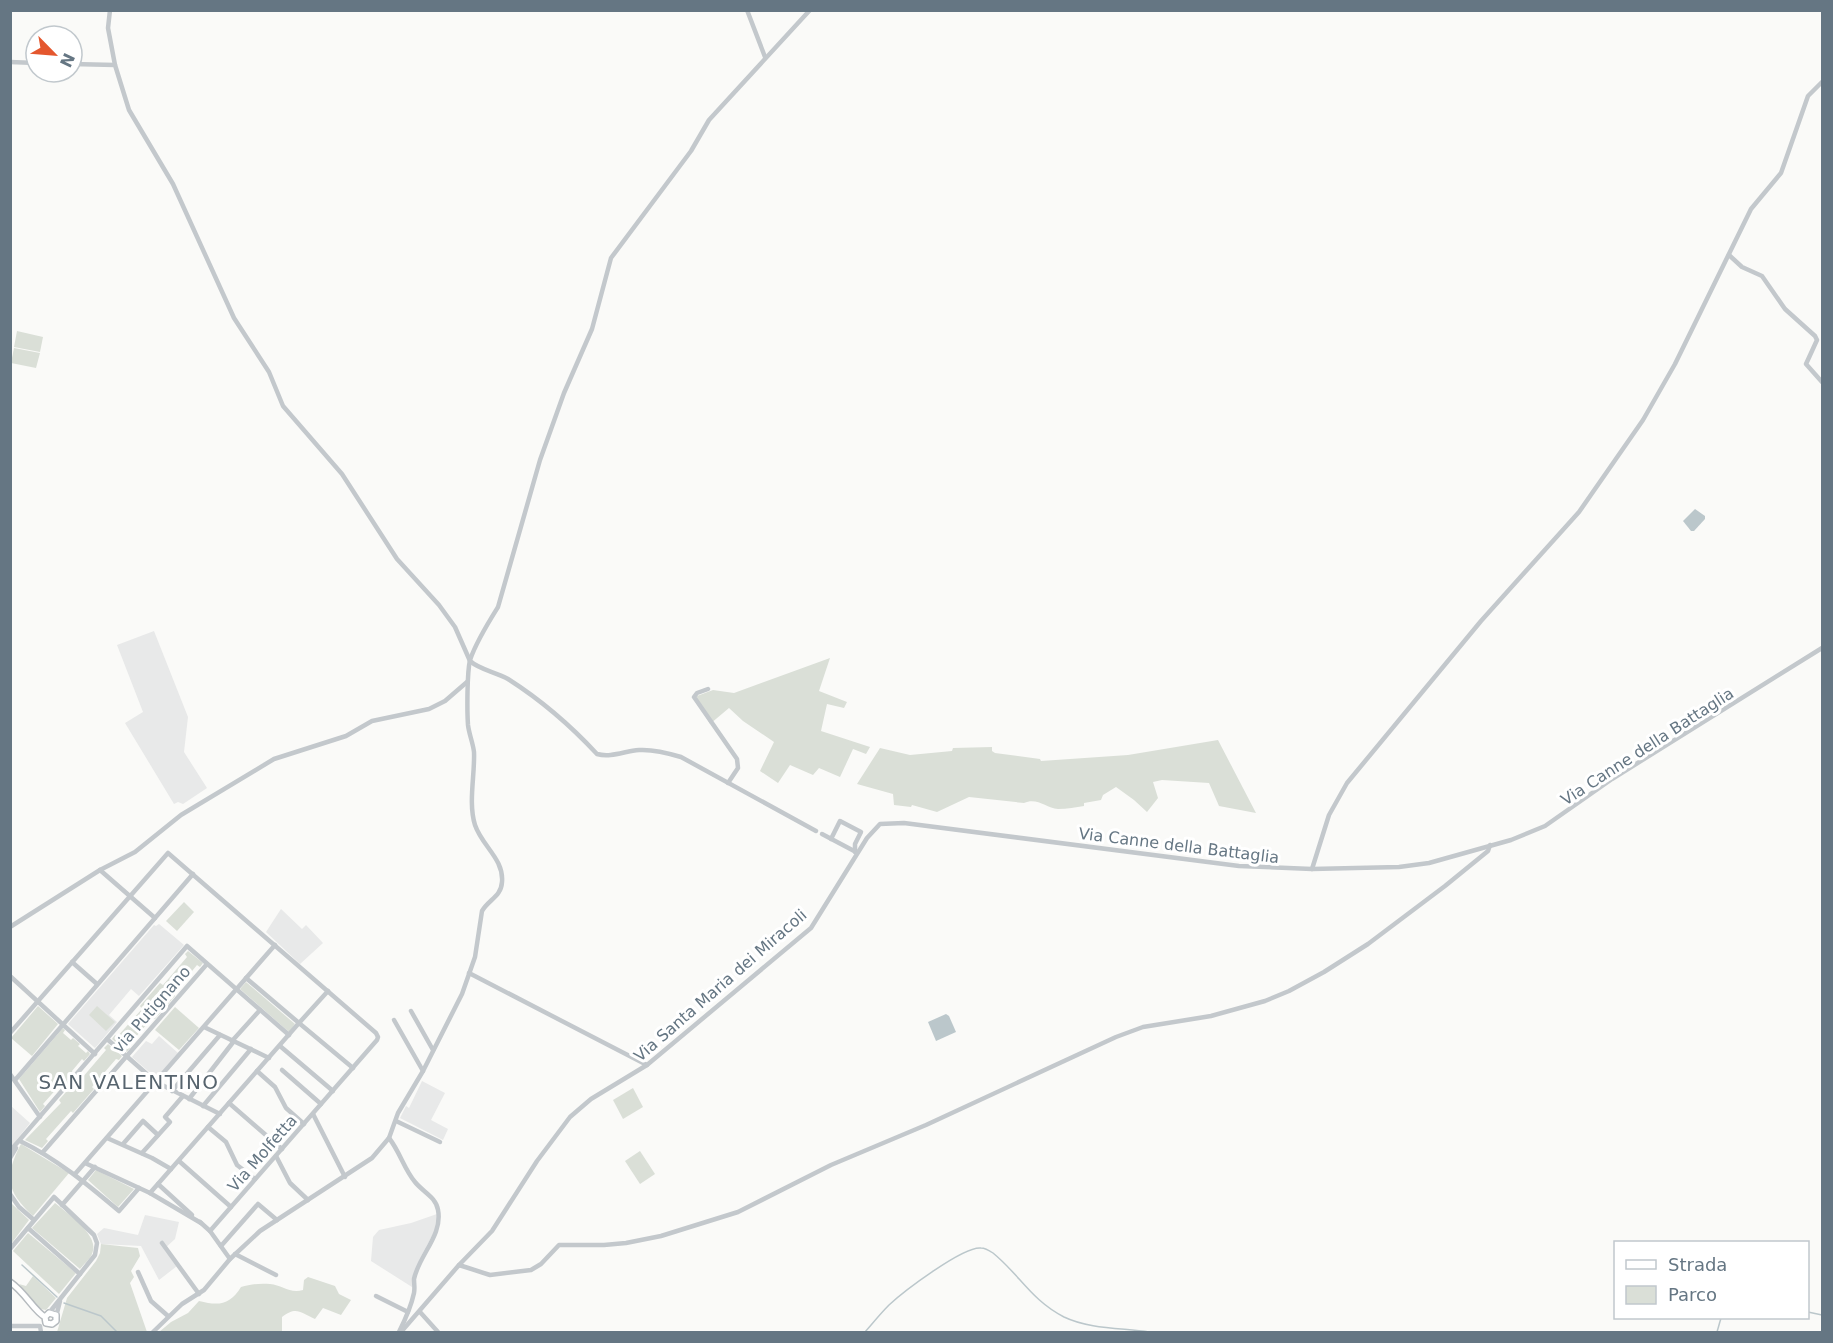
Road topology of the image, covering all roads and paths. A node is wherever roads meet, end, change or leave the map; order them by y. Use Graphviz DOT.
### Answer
graph roads {
  1 [pos="110,10"];
  2 [pos="747,10"];
  3 [pos="810,10"];
  4 [pos="765,57"];
  5 [pos="84,64"];
  6 [pos="115,65"];
  7 [pos="1822,82"];
  8 [pos="1729,255"];
  9 [pos="1822,382"];
  10 [pos="1822,648"];
  11 [pos="470,661"];
  12 [pos="469,679"];
  13 [pos="708,689"];
  14 [pos="728,783"];
  15 [pos="873,829"];
  16 [pos="816,831"];
  17 [pos="822,834"];
  18 [pos="831,838"];
  19 [pos="1490,845"];
  20 [pos="857,853"];
  21 [pos="1312,869"];
  22 [pos="100,870"];
  23 [pos="193,874"];
  24 [pos="129,897"];
  25 [pos="155,918"];
  26 [pos="10,927"];
  27 [pos="274,945"];
  28 [pos="72,962"];
  29 [pos="207,963"];
  30 [pos="469,973"];
  31 [pos="10,976"];
  32 [pos="246,978"];
  33 [pos="98,984"];
  34 [pos="236,989"];
  35 [pos="328,991"];
  36 [pos="38,1001"];
  37 [pos="260,1010"];
  38 [pos="411,1011"];
  39 [pos="394,1020"];
  40 [pos="299,1023"];
  41 [pos="63,1024"];
  42 [pos="204,1027"];
  43 [pos="10,1033"];
  44 [pos="220,1035"];
  45 [pos="289,1035"];
  46 [pos="107,1039"];
  47 [pos="233,1041"];
  48 [pos="280,1046"];
  49 [pos="251,1049"];
  50 [pos="433,1050"];
  51 [pos="95,1053"];
  52 [pos="126,1056"];
  53 [pos="269,1058"];
  54 [pos="647,1065"];
  55 [pos="352,1068"];
  56 [pos="282,1070"];
  57 [pos="257,1071"];
  58 [pos="423,1071"];
  59 [pos="10,1074"];
  60 [pos="16,1079"];
  61 [pos="156,1083"];
  62 [pos="172,1091"];
  63 [pos="333,1091"];
  64 [pos="186,1097"];
  65 [pos="229,1103"];
  66 [pos="321,1104"];
  67 [pos="203,1106"];
  68 [pos="220,1114"];
  69 [pos="313,1114"];
  70 [pos="40,1117"];
  71 [pos="396,1121"];
  72 [pos="304,1124"];
  73 [pos="208,1127"];
  74 [pos="158,1135"];
  75 [pos="107,1138"];
  76 [pos="389,1138"];
  77 [pos="20,1141"];
  78 [pos="440,1142"];
  79 [pos="123,1144"];
  80 [pos="282,1149"];
  81 [pos="10,1151"];
  82 [pos="43,1152"];
  83 [pos="142,1153"];
  84 [pos="276,1156"];
  85 [pos="10,1158"];
  86 [pos="179,1161"];
  87 [pos="85,1163"];
  88 [pos="95,1167"];
  89 [pos="171,1169"];
  90 [pos="75,1174"];
  91 [pos="345,1177"];
  92 [pos="255,1179"];
  93 [pos="83,1181"];
  94 [pos="158,1184"];
  95 [pos="139,1188"];
  96 [pos="150,1193"];
  97 [pos="10,1194"];
  98 [pos="308,1200"];
  99 [pos="62,1205"];
  100 [pos="231,1207"];
  101 [pos="34,1220"];
  102 [pos="277,1220"];
  103 [pos="201,1223"];
  104 [pos="28,1228"];
  105 [pos="210,1231"];
  106 [pos="162,1243"];
  107 [pos="221,1245"];
  108 [pos="10,1249"];
  109 [pos="235,1254"];
  110 [pos="230,1259"];
  111 [pos="459,1265"];
  112 [pos="138,1272"];
  113 [pos="80,1274"];
  114 [pos="276,1275"];
  115 [pos="10,1282"];
  116 [pos="199,1294"];
  117 [pos="376,1296"];
  118 [pos="61,1298"];
  119 [pos="408,1312"];
  120 [pos="420,1312"];
  121 [pos="47,1315"];
  122 [pos="168,1316"];
  123 [pos="53,1321"];
  124 [pos="10,1326"];
  125 [pos="41,1332"];
  126 [pos="50,1332"];
  127 [pos="153,1332"];
  128 [pos="400,1332"];
  129 [pos="438,1332"];
  1 -- 6 [label="street"];
  2 -- 4 [label="street"];
  3 -- 4 [label="street"];
  4 -- 11 [label="street"];
  5 -- 6 [label="street"];
  6 -- 11 [label="street"];
  7 -- 8 [label="street"];
  8 -- 9 [label="street"];
  8 -- 21 [label="street"];
  10 -- 19 [label="street, Via Canne della Battaglia"];
  11 -- 12 [label="street"];
  11 -- 14 [label="street"];
  12 -- 22 [label="street"];
  12 -- 30 [label="street"];
  13 -- 14 [label="street"];
  14 -- 16 [label="street"];
  15 -- 20 [label="street, Via Santa Maria dei Miracoli"];
  15 -- 21 [label="street, Via Canne della Battaglia"];
  17 -- 18 [label="street"];
  18 -- 20 [label="street"];
  18 -- 20 [label="street"];
  19 -- 21 [label="street, Via Canne della Battaglia"];
  19 -- 111 [label="street"];
  20 -- 54 [label="street, Via Santa Maria dei Miracoli"];
  22 -- 24 [label="street"];
  22 -- 26 [label="street"];
  23 -- 24 [label="street"];
  23 -- 25 [label="street"];
  23 -- 27 [label="street"];
  24 -- 25 [label="street"];
  24 -- 28 [label="street"];
  25 -- 33 [label="street"];
  27 -- 32 [label="street"];
  27 -- 35 [label="street"];
  28 -- 33 [label="street"];
  28 -- 36 [label="street"];
  29 -- 34 [label="street"];
  29 -- 46 [label="street"];
  29 -- 52 [label="street, via Putignano"];
  30 -- 50 [label="street"];
  30 -- 54 [label="street"];
  31 -- 36 [label="street"];
  32 -- 34 [label="street"];
  32 -- 40 [label="street"];
  33 -- 41 [label="street"];
  34 -- 37 [label="street"];
  34 -- 42 [label="street"];
  35 -- 40 [label="street"];
  35 -- 55 [label="street, Via Molfetta"];
  36 -- 41 [label="street"];
  36 -- 43 [label="street"];
  37 -- 45 [label="street"];
  37 -- 47 [label="street"];
  38 -- 50 [label="street"];
  39 -- 58 [label="street"];
  40 -- 45 [label="street"];
  40 -- 55 [label="street"];
  41 -- 51 [label="street"];
  41 -- 60 [label="street"];
  42 -- 44 [label="street"];
  42 -- 61 [label="street"];
  44 -- 47 [label="street"];
  44 -- 62 [label="street"];
  45 -- 48 [label="street"];
  46 -- 51 [label="street"];
  46 -- 52 [label="street"];
  47 -- 49 [label="street"];
  47 -- 64 [label="street"];
  48 -- 53 [label="street"];
  48 -- 63 [label="street"];
  49 -- 53 [label="street"];
  49 -- 67 [label="street"];
  50 -- 58 [label="street"];
  51 -- 70 [label="street"];
  52 -- 61 [label="street"];
  52 -- 82 [label="street, via Putignano"];
  53 -- 57 [label="street"];
  54 -- 111 [label="street, Via Santa Maria dei Miracoli"];
  55 -- 63 [label="street, Via Molfetta"];
  56 -- 66 [label="street"];
  57 -- 65 [label="street"];
  57 -- 72 [label="street"];
  58 -- 71 [label="street"];
  59 -- 60 [label="street"];
  60 -- 70 [label="street"];
  61 -- 62 [label="street"];
  61 -- 75 [label="street"];
  62 -- 64 [label="street"];
  63 -- 66 [label="street, Via Molfetta"];
  64 -- 67 [label="street"];
  64 -- 74 [label="street"];
  65 -- 68 [label="street"];
  65 -- 80 [label="street"];
  66 -- 69 [label="street, Via Molfetta"];
  67 -- 68 [label="street"];
  68 -- 73 [label="street"];
  69 -- 72 [label="street, Via Molfetta"];
  69 -- 91 [label="street"];
  70 -- 77 [label="street"];
  71 -- 76 [label="street"];
  71 -- 78 [label="street"];
  72 -- 80 [label="street, Via Molfetta"];
  73 -- 86 [label="street"];
  73 -- 92 [label="street"];
  74 -- 79 [label="street"];
  74 -- 83 [label="street"];
  75 -- 79 [label="street"];
  75 -- 87 [label="street"];
  76 -- 91 [label="street"];
  76 -- 119 [label="street"];
  77 -- 81 [label="street"];
  77 -- 82 [label="street"];
  77 -- 85 [label="street"];
  79 -- 83 [label="street"];
  80 -- 84 [label="street, Via Molfetta"];
  82 -- 90 [label="street"];
  83 -- 89 [label="street"];
  84 -- 92 [label="street, Via Molfetta"];
  84 -- 98 [label="street"];
  86 -- 89 [label="street"];
  86 -- 100 [label="street"];
  87 -- 88 [label="street"];
  87 -- 90 [label="street"];
  88 -- 93 [label="street"];
  88 -- 95 [label="street"];
  89 -- 94 [label="street"];
  90 -- 93 [label="street"];
  91 -- 98 [label="street"];
  92 -- 100 [label="street, Via Molfetta"];
  93 -- 95 [label="street"];
  93 -- 99 [label="street"];
  94 -- 96 [label="street"];
  94 -- 103 [label="street"];
  95 -- 96 [label="street"];
  96 -- 103 [label="street"];
  97 -- 101 [label="street"];
  98 -- 102 [label="street"];
  99 -- 101 [label="street"];
  99 -- 113 [label="street"];
  100 -- 105 [label="street, Via Molfetta"];
  101 -- 104 [label="street"];
  102 -- 107 [label="street"];
  102 -- 109 [label="street"];
  103 -- 105 [label="street"];
  104 -- 108 [label="street"];
  104 -- 113 [label="street"];
  105 -- 107 [label="street"];
  106 -- 116 [label="street"];
  107 -- 110 [label="street"];
  109 -- 110 [label="street"];
  109 -- 114 [label="street"];
  110 -- 116 [label="street"];
  111 -- 120 [label="street, Via Santa Maria dei Miracoli"];
  112 -- 122 [label="street"];
  113 -- 118 [label="street"];
  115 -- 121 [label="main road"];
  116 -- 122 [label="street"];
  117 -- 119 [label="street"];
  118 -- 121 [label="street"];
  118 -- 123 [label="street"];
  119 -- 128 [label="street"];
  120 -- 128 [label="street, Via Santa Maria dei Miracoli"];
  120 -- 129 [label="street"];
  121 -- 123 [label="main road"];
  121 -- 123 [label="main road"];
  122 -- 127 [label="street"];
  123 -- 126 [label="main road"];
  124 -- 125 [label="street"];
}
